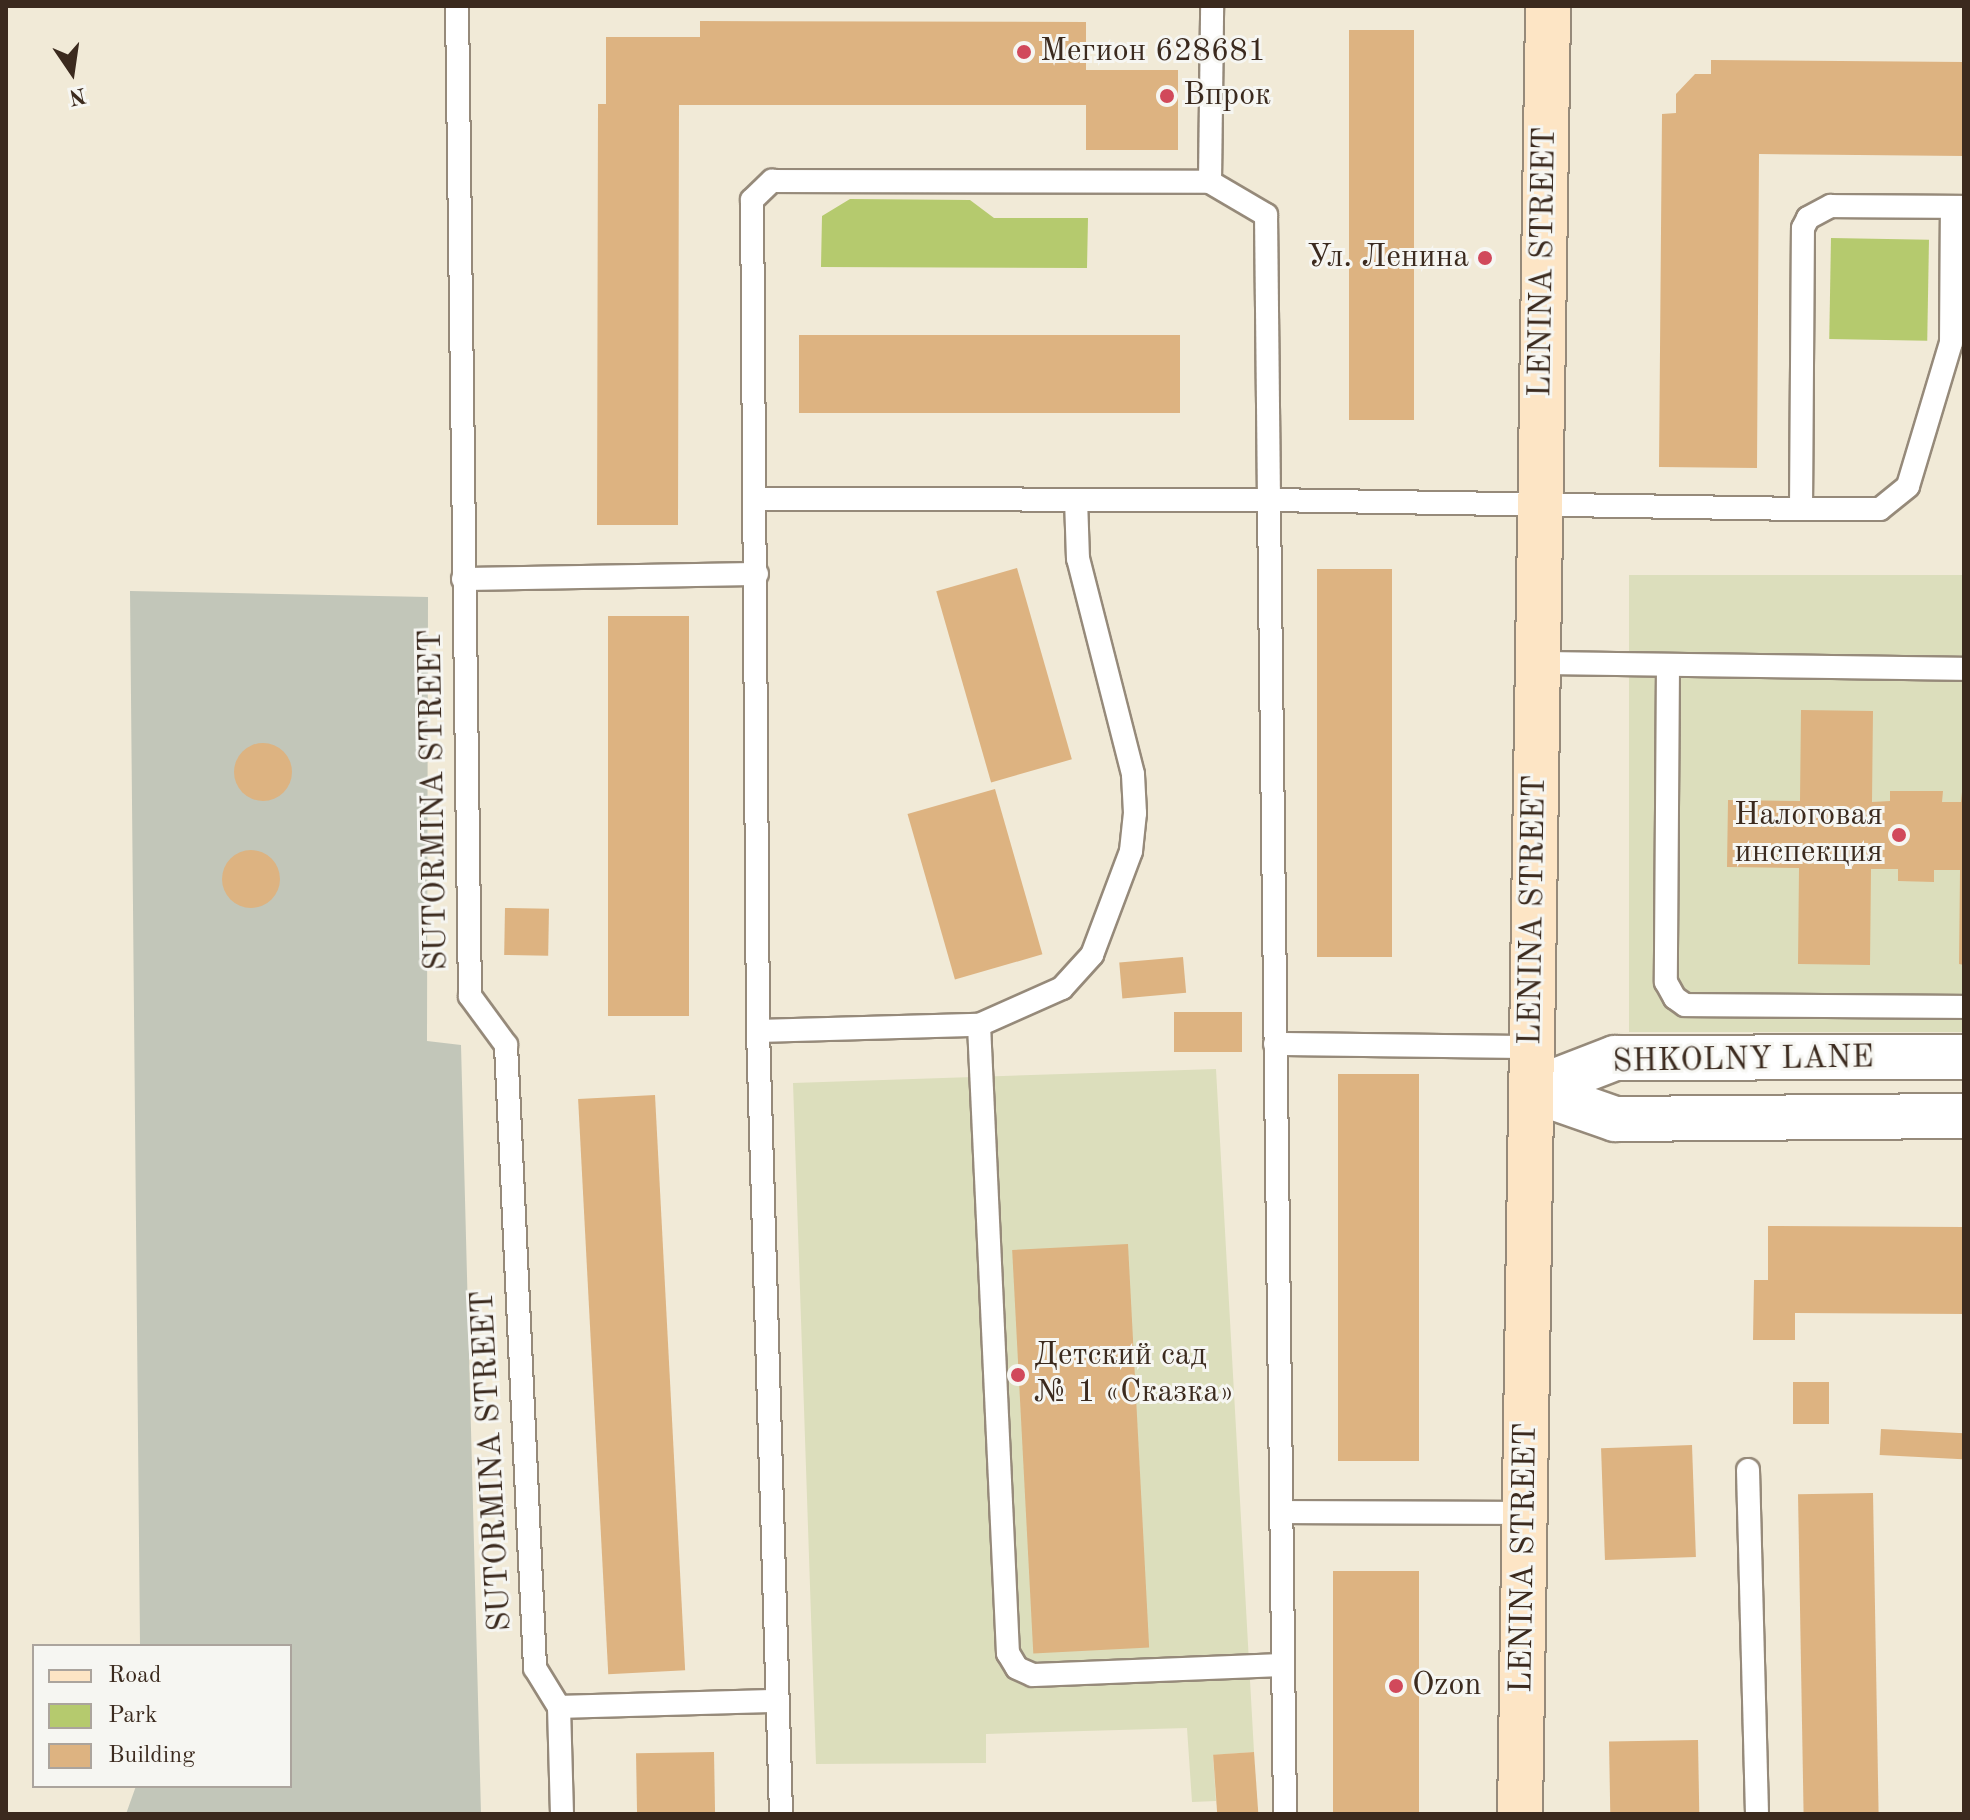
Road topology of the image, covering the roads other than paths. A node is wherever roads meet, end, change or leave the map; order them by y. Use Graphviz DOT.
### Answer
graph roads {
  1 [pos="457,6"];
  2 [pos="1212,6"];
  3 [pos="1548,6"];
  4 [pos="1210,182"];
  5 [pos="1958,207"];
  6 [pos="757,499"];
  7 [pos="1076,500"];
  8 [pos="1269,500"];
  9 [pos="1540,504"];
  10 [pos="1801,509"];
  11 [pos="757,574"];
  12 [pos="463,579"];
  13 [pos="1538,663"];
  14 [pos="1668,665"];
  15 [pos="1964,669"];
  16 [pos="1964,1007"];
  17 [pos="979,1025"];
  18 [pos="758,1031"];
  19 [pos="1275,1044"];
  20 [pos="1532,1047"];
  21 [pos="1964,1057"];
  22 [pos="1532,1090"];
  23 [pos="1964,1116"];
  24 [pos="1748,1470"];
  25 [pos="1281,1512"];
  26 [pos="1526,1513"];
  27 [pos="1283,1665"];
  28 [pos="778,1701"];
  29 [pos="559,1707"];
  30 [pos="562,1814"];
  31 [pos="781,1814"];
  32 [pos="1285,1814"];
  33 [pos="1520,1814"];
  34 [pos="1757,1814"];
  1 -- 12 [label="lane, SUTORMINA STREET"];
  2 -- 4 [label="lane"];
  3 -- 9 [label="main road, LENINA STREET"];
  4 -- 6 [label="lane"];
  4 -- 8 [label="lane"];
  5 -- 10 [label="lane"];
  5 -- 10 [label="lane"];
  6 -- 7 [label="lane"];
  6 -- 11 [label="lane"];
  7 -- 8 [label="lane"];
  7 -- 17 [label="lane"];
  8 -- 9 [label="lane"];
  8 -- 19 [label="lane"];
  9 -- 10 [label="lane"];
  9 -- 13 [label="main road, LENINA STREET"];
  11 -- 12 [label="lane"];
  11 -- 18 [label="lane"];
  12 -- 29 [label="lane, SUTORMINA STREET"];
  13 -- 14 [label="lane"];
  13 -- 20 [label="main road, LENINA STREET"];
  14 -- 15 [label="lane"];
  14 -- 16 [label="lane"];
  17 -- 18 [label="lane"];
  17 -- 27 [label="lane"];
  18 -- 28 [label="lane"];
  19 -- 20 [label="lane"];
  19 -- 25 [label="lane"];
  20 -- 22 [label="main road, LENINA STREET"];
  21 -- 22 [label="street, SHKOLNY LANE"];
  22 -- 23 [label="street, SHKOLNY LANE"];
  22 -- 26 [label="main road, LENINA STREET"];
  24 -- 34 [label="lane"];
  25 -- 26 [label="lane"];
  25 -- 27 [label="lane"];
  26 -- 33 [label="main road, LENINA STREET"];
  27 -- 32 [label="lane"];
  28 -- 29 [label="lane"];
  28 -- 31 [label="lane"];
  29 -- 30 [label="lane"];
}
